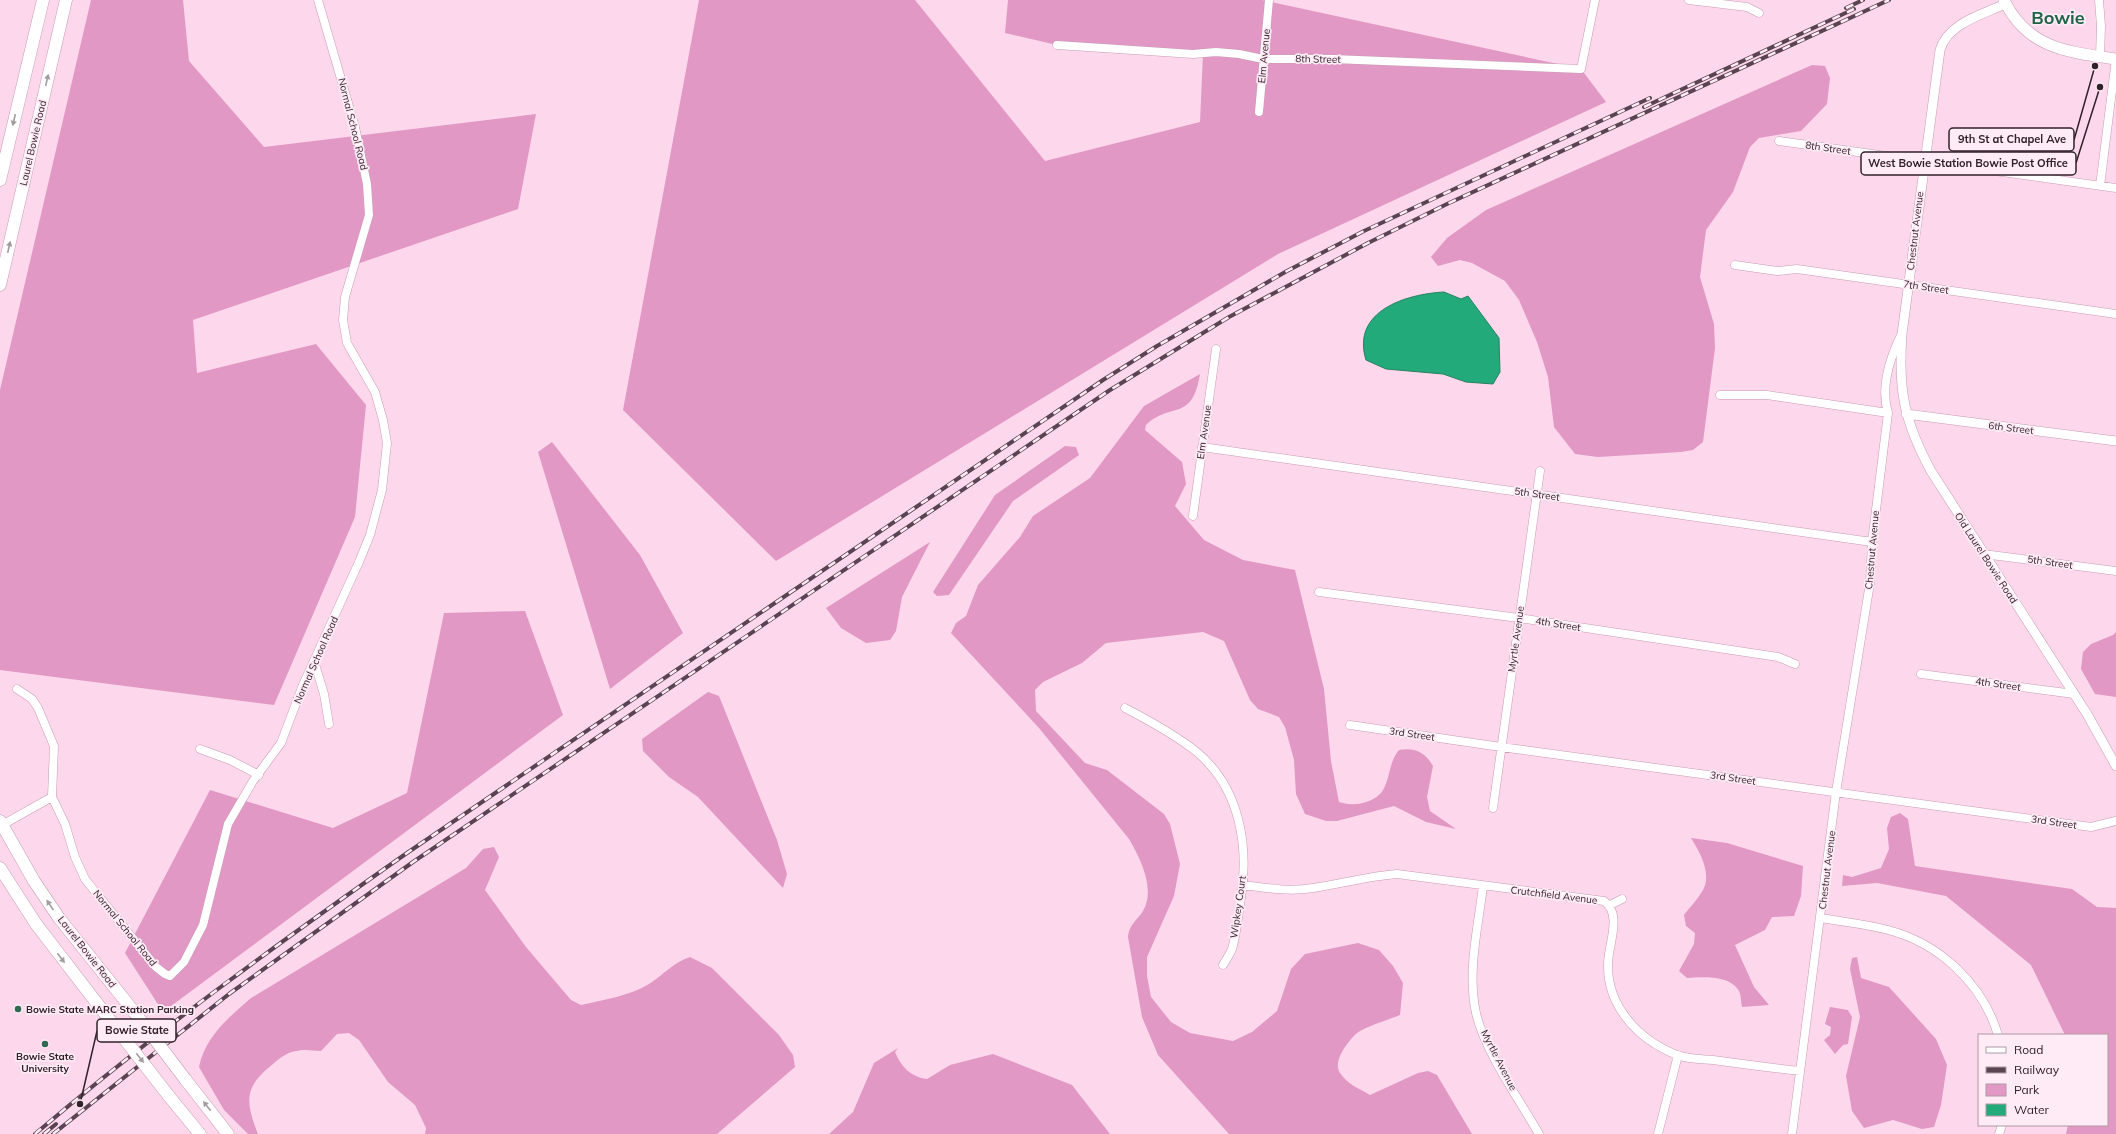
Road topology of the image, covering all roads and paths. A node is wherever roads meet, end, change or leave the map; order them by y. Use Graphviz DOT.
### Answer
graph roads {
  1 [pos="43,0"];
  2 [pos="66,0"];
  3 [pos="318,0"];
  4 [pos="1269,0"];
  5 [pos="1595,0"];
  6 [pos="1689,0"];
  7 [pos="2099,0"];
  8 [pos="2005,2"];
  9 [pos="1759,13"];
  10 [pos="1057,45"];
  11 [pos="2100,57"];
  12 [pos="1263,59"];
  13 [pos="2116,59"];
  14 [pos="1259,112"];
  15 [pos="1779,141"];
  16 [pos="1924,163"];
  17 [pos="0,180"];
  18 [pos="2100,186"];
  19 [pos="2116,188"];
  20 [pos="1735,265"];
  21 [pos="1908,284"];
  22 [pos="0,285"];
  23 [pos="2116,314"];
  24 [pos="1902,334"];
  25 [pos="1216,349"];
  26 [pos="1720,395"];
  27 [pos="1888,413"];
  28 [pos="1906,414"];
  29 [pos="2116,441"];
  30 [pos="1202,447"];
  31 [pos="1540,471"];
  32 [pos="1536,494"];
  33 [pos="1193,516"];
  34 [pos="1872,542"];
  35 [pos="1983,554"];
  36 [pos="2116,571"];
  37 [pos="1319,592"];
  38 [pos="1519,618"];
  39 [pos="314,661"];
  40 [pos="1795,664"];
  41 [pos="1921,674"];
  42 [pos="17,689"];
  43 [pos="2074,694"];
  44 [pos="1125,708"];
  45 [pos="329,724"];
  46 [pos="1350,725"];
  47 [pos="1501,747"];
  48 [pos="200,750"];
  49 [pos="2116,766"];
  50 [pos="259,776"];
  51 [pos="1836,792"];
  52 [pos="52,797"];
  53 [pos="1493,808"];
  54 [pos="2116,821"];
  55 [pos="1,823"];
  56 [pos="0,868"];
  57 [pos="1243,885"];
  58 [pos="1483,886"];
  59 [pos="1622,899"];
  60 [pos="1610,906"];
  61 [pos="1821,918"];
  62 [pos="1223,964"];
  63 [pos="1998,1034"];
  64 [pos="1678,1056"];
  65 [pos="1800,1072"];
  66 [pos="200,1134"];
  67 [pos="228,1134"];
  68 [pos="1540,1134"];
  69 [pos="1658,1134"];
  70 [pos="1792,1134"];
  1 -- 17 [label="main road, one-way"];
  22 -- 2 [label="main road, Laurel Bowie Road, one-way"];
  3 -- 39 [label="street, Normal School Road"];
  4 -- 12 [label="street, Elm Avenue"];
  5 -- 12 [label="street, 8th Street"];
  6 -- 9 [label="street"];
  7 -- 11 [label="street"];
  8 -- 11 [label="main road"];
  8 -- 16 [label="street, Chestnut Avenue"];
  10 -- 12 [label="street, 8th Street"];
  11 -- 13 [label="main road"];
  12 -- 14 [label="street, Elm Avenue"];
  13 -- 18 [label="street"];
  15 -- 16 [label="street, 8th Street"];
  16 -- 18 [label="street, 8th Street"];
  16 -- 21 [label="street, Chestnut Avenue"];
  18 -- 19 [label="street, 8th Street"];
  20 -- 21 [label="street, 7th Street"];
  21 -- 23 [label="street, 7th Street"];
  21 -- 24 [label="street, Chestnut Avenue"];
  24 -- 27 [label="street, Chestnut Avenue"];
  24 -- 28 [label="street, Old Laurel Bowie Road"];
  25 -- 30 [label="street, Elm Avenue"];
  26 -- 27 [label="street"];
  27 -- 34 [label="street, Chestnut Avenue"];
  28 -- 29 [label="street, 6th Street"];
  28 -- 35 [label="street, Old Laurel Bowie Road"];
  30 -- 32 [label="street, 5th Street"];
  30 -- 33 [label="street, Elm Avenue"];
  31 -- 32 [label="street, Myrtle Avenue"];
  32 -- 34 [label="street, 5th Street"];
  32 -- 38 [label="street, Myrtle Avenue"];
  34 -- 51 [label="street, Chestnut Avenue"];
  35 -- 36 [label="street, 5th Street"];
  35 -- 43 [label="street, Old Laurel Bowie Road"];
  37 -- 38 [label="street, 4th Street"];
  38 -- 40 [label="street, 4th Street"];
  38 -- 47 [label="street, Myrtle Avenue"];
  39 -- 45 [label="street"];
  39 -- 50 [label="street, Normal School Road"];
  41 -- 43 [label="street, 4th Street"];
  42 -- 52 [label="street, Normal School Road"];
  43 -- 49 [label="street, Old Laurel Bowie Road"];
  44 -- 57 [label="street, Wipkey Court"];
  46 -- 47 [label="street, 3rd Street"];
  47 -- 51 [label="street, 3rd Street"];
  47 -- 53 [label="street, Myrtle Avenue"];
  48 -- 50 [label="street"];
  50 -- 52 [label="street, Normal School Road"];
  51 -- 54 [label="street, 3rd Street"];
  51 -- 61 [label="street, Chestnut Avenue"];
  52 -- 55 [label="street"];
  67 -- 55 [label="main road, Laurel Bowie Road, one-way, bridge"];
  56 -- 66 [label="main road, one-way, bridge"];
  57 -- 58 [label="street, Crutchfield Avenue"];
  57 -- 62 [label="street, Wipkey Court"];
  58 -- 60 [label="street, Crutchfield Avenue"];
  58 -- 68 [label="street, Myrtle Avenue"];
  59 -- 60 [label="street"];
  60 -- 64 [label="street, Crutchfield Avenue"];
  61 -- 63 [label="street"];
  61 -- 65 [label="street, Chestnut Avenue"];
  64 -- 65 [label="street, Crutchfield Avenue"];
  64 -- 69 [label="street"];
  65 -- 70 [label="street, Chestnut Avenue"];
}
